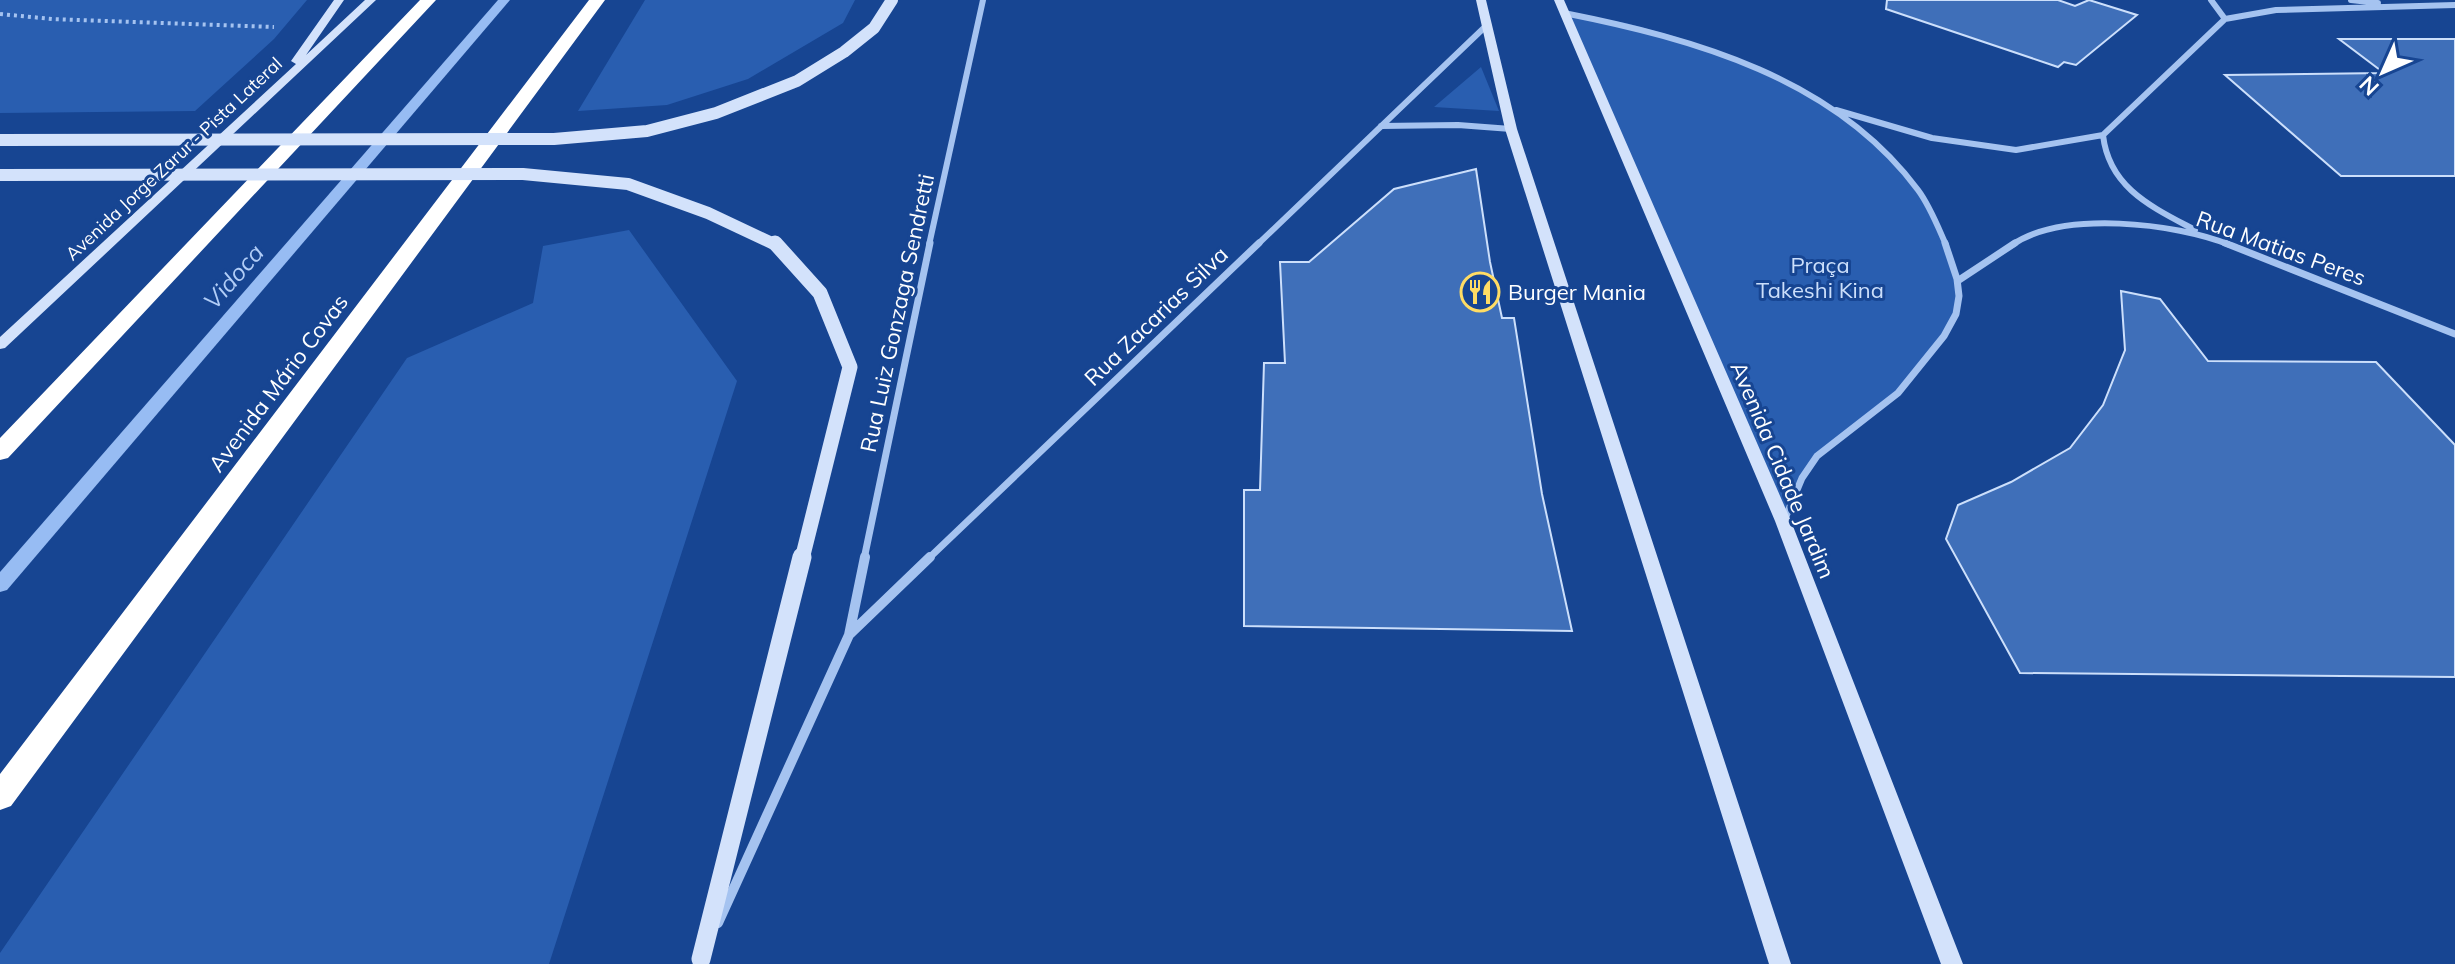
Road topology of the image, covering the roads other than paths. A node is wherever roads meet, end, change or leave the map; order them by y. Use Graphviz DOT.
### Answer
graph roads {
  1 [pos="339,0"];
  2 [pos="371,0"];
  3 [pos="428,0"];
  4 [pos="597,0"];
  5 [pos="892,0"];
  6 [pos="983,0"];
  7 [pos="1481,0"];
  8 [pos="2211,0"];
  9 [pos="2351,0"];
  10 [pos="2455,5"];
  11 [pos="1561,6"];
  12 [pos="2410,6"];
  13 [pos="2225,19"];
  14 [pos="1488,24"];
  15 [pos="277,89"];
  16 [pos="1832,108"];
  17 [pos="1381,126"];
  18 [pos="1511,129"];
  19 [pos="2103,135"];
  20 [pos="0,140"];
  21 [pos="0,175"];
  22 [pos="2198,232"];
  23 [pos="1959,280"];
  24 [pos="2455,334"];
  25 [pos="0,345"];
  26 [pos="0,452"];
  27 [pos="1783,521"];
  28 [pos="849,635"];
  29 [pos="0,797"];
  30 [pos="701,961"];
  31 [pos="1780,964"];
  32 [pos="1952,964"];
  1 -- 15 [label="main road"];
  2 -- 15 [label="main road, Avenida Jorge Zarur - Pista Lateral"];
  3 -- 26 [label="highway"];
  4 -- 29 [label="highway, Avenida Mário Covas"];
  5 -- 20 [label="main road, bridge"];
  6 -- 28 [label="street, Rua Luiz Gonzaga Sendretti"];
  7 -- 14 [label="main road"];
  8 -- 13 [label="street"];
  9 -- 12 [label="street"];
  10 -- 12 [label="street"];
  11 -- 16 [label="street"];
  11 -- 27 [label="main road, Avenida Cidade Jardim"];
  12 -- 13 [label="street"];
  13 -- 19 [label="street"];
  14 -- 17 [label="street, Rua Zacarias Silva"];
  14 -- 18 [label="main road"];
  15 -- 25 [label="main road, Avenida Jorge Zarur - Pista Lateral"];
  16 -- 19 [label="street"];
  16 -- 23 [label="street"];
  17 -- 18 [label="street"];
  17 -- 28 [label="street, Rua Zacarias Silva"];
  18 -- 31 [label="main road"];
  19 -- 22 [label="street"];
  21 -- 30 [label="main road, bridge"];
  22 -- 23 [label="street, Rua Matias Peres"];
  22 -- 24 [label="street, Rua Matias Peres"];
  23 -- 27 [label="street"];
  27 -- 32 [label="main road, Avenida Cidade Jardim"];
  28 -- 30 [label="street"];
}
